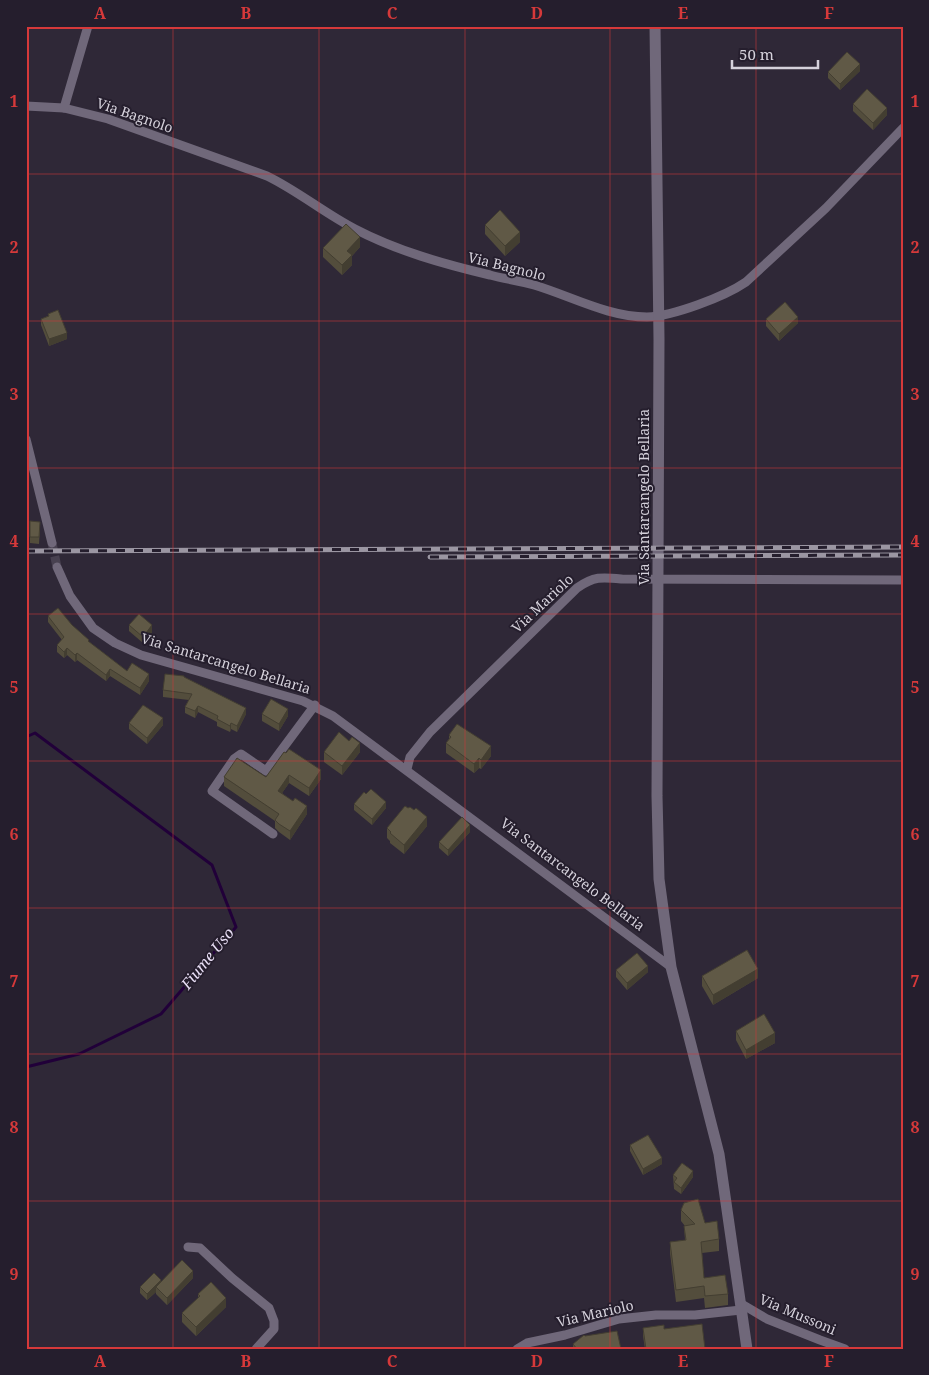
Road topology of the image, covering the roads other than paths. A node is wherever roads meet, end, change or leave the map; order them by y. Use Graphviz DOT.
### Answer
graph roads {
  1 [pos="88,26"];
  2 [pos="654,26"];
  3 [pos="26,106"];
  4 [pos="64,108"];
  5 [pos="903,128"];
  6 [pos="26,439"];
  7 [pos="52,543"];
  8 [pos="57,567"];
  9 [pos="903,580"];
  10 [pos="315,706"];
  11 [pos="407,769"];
  12 [pos="273,834"];
  13 [pos="671,967"];
  14 [pos="188,1247"];
  15 [pos="740,1306"];
  16 [pos="256,1349"];
  17 [pos="517,1349"];
  18 [pos="747,1349"];
  19 [pos="846,1349"];
  1 -- 4 [label="street"];
  2 -- 13 [label="street, Via Santarcangelo Bellaria"];
  3 -- 4 [label="street, Via Bagnolo"];
  4 -- 5 [label="street, Via Bagnolo"];
  6 -- 7 [label="street"];
  8 -- 10 [label="street, Via Santarcangelo Bellaria"];
  9 -- 11 [label="street, Via Mariolo"];
  10 -- 11 [label="street, Via Santarcangelo Bellaria"];
  10 -- 12 [label="street"];
  11 -- 13 [label="street, Via Santarcangelo Bellaria"];
  13 -- 15 [label="street, Via Santarcangelo Bellaria"];
  14 -- 16 [label="street"];
  15 -- 17 [label="street, Via Mariolo"];
  15 -- 18 [label="street, Via Santarcangelo Bellaria"];
  15 -- 19 [label="street, Via Mussoni"];
}
